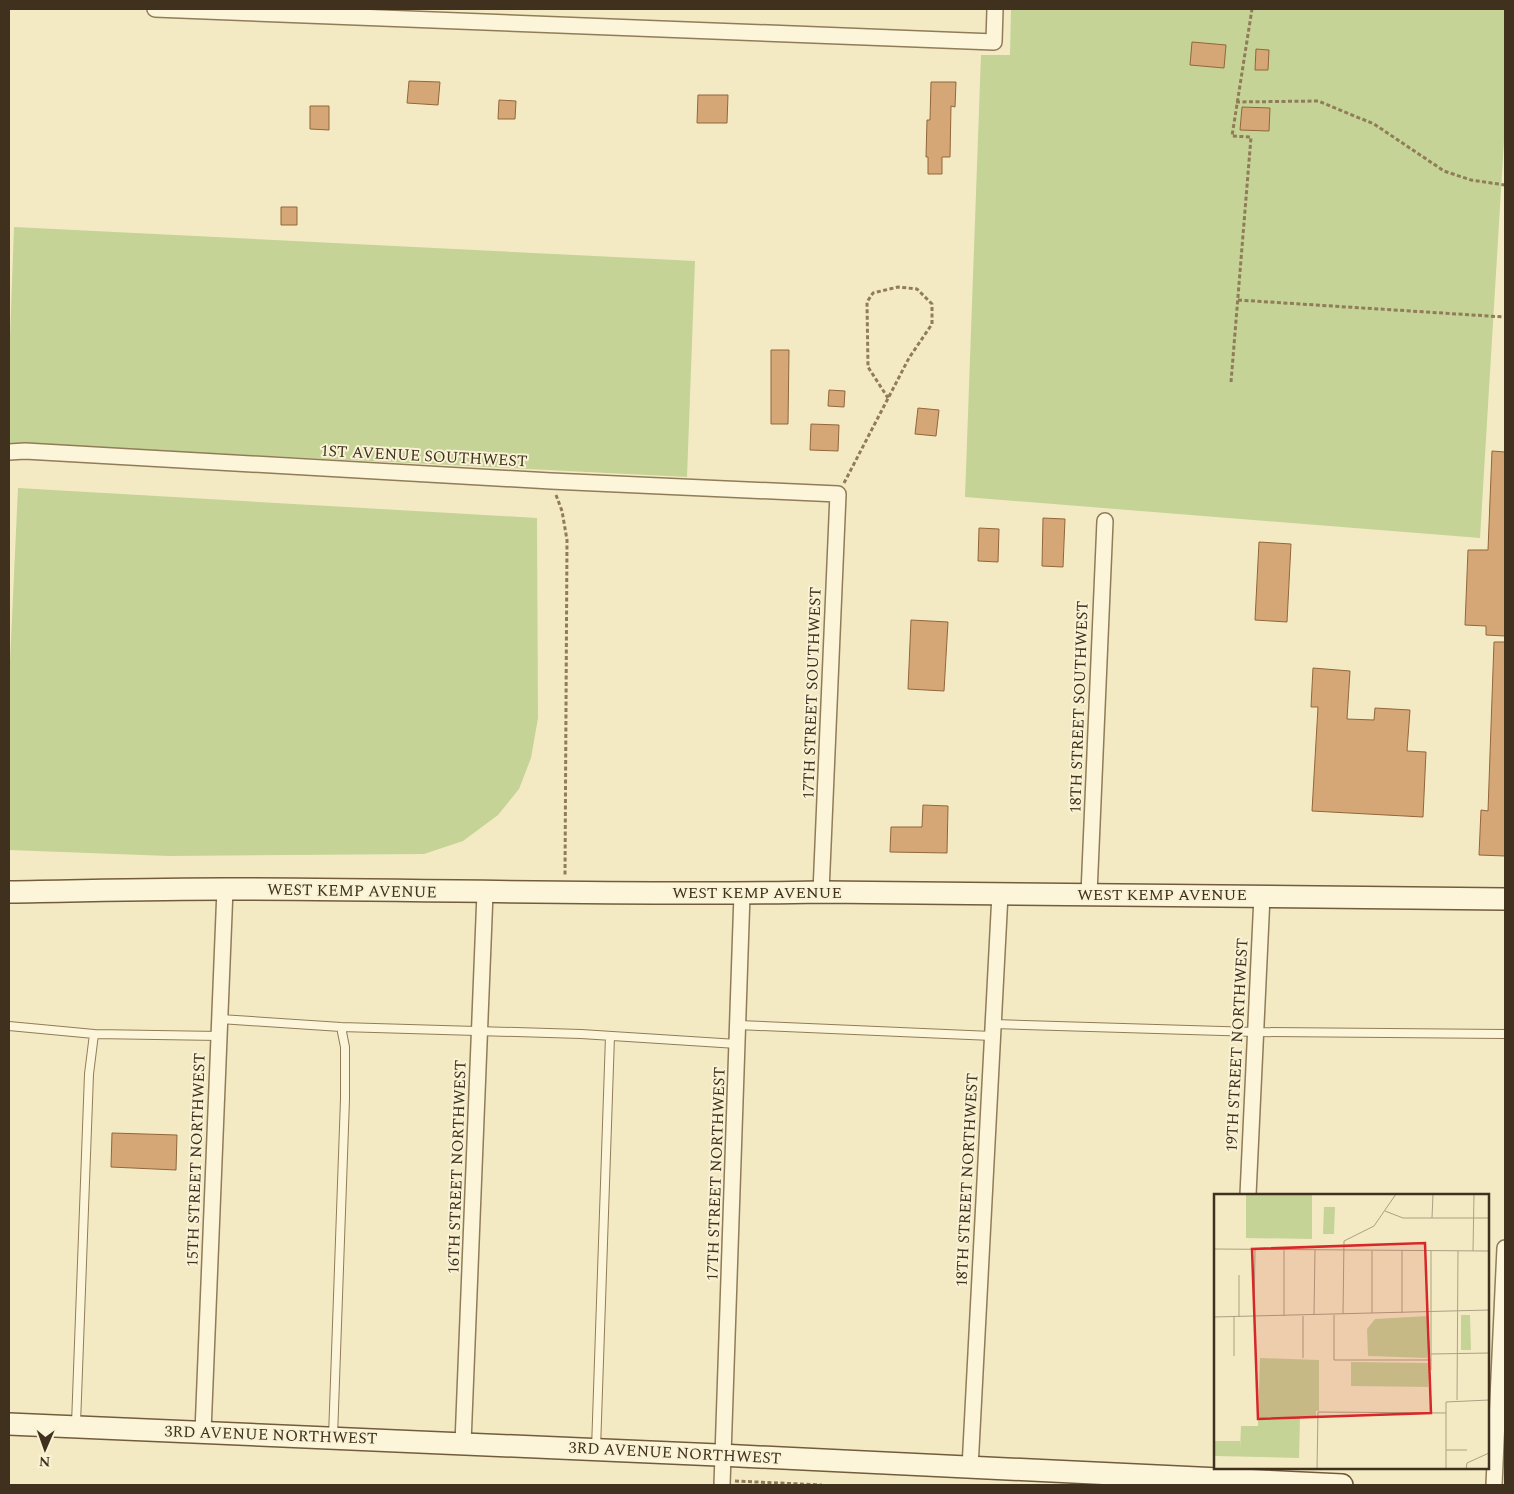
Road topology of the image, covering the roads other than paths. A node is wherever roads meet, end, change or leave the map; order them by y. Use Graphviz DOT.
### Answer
graph roads {
  1 [pos="155,9"];
  2 [pos="995,9"];
  3 [pos="9,452"];
  4 [pos="838,494"];
  5 [pos="1105,521"];
  6 [pos="225,889"];
  7 [pos="9,892"];
  8 [pos="821,892"];
  9 [pos="485,893"];
  10 [pos="742,894"];
  11 [pos="1000,894"];
  12 [pos="1089,894"];
  13 [pos="1262,896"];
  14 [pos="1505,899"];
  15 [pos="220,1019"];
  16 [pos="738,1025"];
  17 [pos="9,1026"];
  18 [pos="341,1027"];
  19 [pos="480,1030"];
  20 [pos="993,1030"];
  21 [pos="1256,1032"];
  22 [pos="94,1034"];
  23 [pos="1505,1034"];
  24 [pos="219,1036"];
  25 [pos="610,1036"];
  26 [pos="737,1044"];
  27 [pos="1248,1194"];
  28 [pos="1505,1248"];
  29 [pos="9,1424"];
  30 [pos="76,1427"];
  31 [pos="203,1432"];
  32 [pos="333,1438"];
  33 [pos="463,1443"];
  34 [pos="596,1449"];
  35 [pos="724,1454"];
  36 [pos="970,1468"];
  37 [pos="1235,1474"];
  38 [pos="722,1483"];
  39 [pos="1342,1485"];
  40 [pos="1494,1485"];
  1 -- 2 [label="street"];
  3 -- 4 [label="street, 1ST AVENUE SOUTHWEST"];
  4 -- 8 [label="street, 17TH STREET SOUTHWEST"];
  5 -- 12 [label="street, 18TH STREET SOUTHWEST"];
  6 -- 7 [label="street, WEST KEMP AVENUE"];
  6 -- 9 [label="street, WEST KEMP AVENUE"];
  6 -- 15 [label="street, 15TH STREET NORTHWEST"];
  8 -- 10 [label="street, WEST KEMP AVENUE"];
  8 -- 11 [label="street, WEST KEMP AVENUE"];
  9 -- 10 [label="street, WEST KEMP AVENUE"];
  9 -- 19 [label="street, 16TH STREET NORTHWEST"];
  10 -- 16 [label="street, 17TH STREET NORTHWEST"];
  11 -- 12 [label="street, WEST KEMP AVENUE"];
  11 -- 20 [label="street, 18TH STREET NORTHWEST"];
  12 -- 13 [label="street, WEST KEMP AVENUE"];
  13 -- 14 [label="street, WEST KEMP AVENUE"];
  13 -- 21 [label="street, 19TH STREET NORTHWEST"];
  15 -- 18 [label="lane"];
  15 -- 24 [label="street, 15TH STREET NORTHWEST"];
  16 -- 20 [label="lane"];
  16 -- 26 [label="street, 17TH STREET NORTHWEST"];
  17 -- 22 [label="lane"];
  18 -- 19 [label="lane"];
  18 -- 32 [label="lane"];
  19 -- 25 [label="lane"];
  19 -- 33 [label="street, 16TH STREET NORTHWEST"];
  20 -- 21 [label="lane"];
  20 -- 36 [label="street, 18TH STREET NORTHWEST"];
  21 -- 23 [label="lane"];
  21 -- 27 [label="street, 19TH STREET NORTHWEST"];
  22 -- 24 [label="lane"];
  22 -- 30 [label="lane"];
  24 -- 31 [label="street, 15TH STREET NORTHWEST"];
  25 -- 26 [label="lane"];
  25 -- 34 [label="lane"];
  26 -- 35 [label="street, 17TH STREET NORTHWEST"];
  28 -- 40 [label="street"];
  29 -- 30 [label="street, 3RD AVENUE NORTHWEST"];
  30 -- 31 [label="street, 3RD AVENUE NORTHWEST"];
  31 -- 32 [label="street, 3RD AVENUE NORTHWEST"];
  32 -- 33 [label="street, 3RD AVENUE NORTHWEST"];
  33 -- 34 [label="street, 3RD AVENUE NORTHWEST"];
  34 -- 35 [label="street, 3RD AVENUE NORTHWEST"];
  35 -- 36 [label="street, 3RD AVENUE NORTHWEST"];
  35 -- 38 [label="street, 17TH STREET NORTHWEST"];
  36 -- 37 [label="street, 3RD AVENUE NORTHWEST"];
  37 -- 39 [label="street, 3RD AVENUE NORTHWEST"];
}
